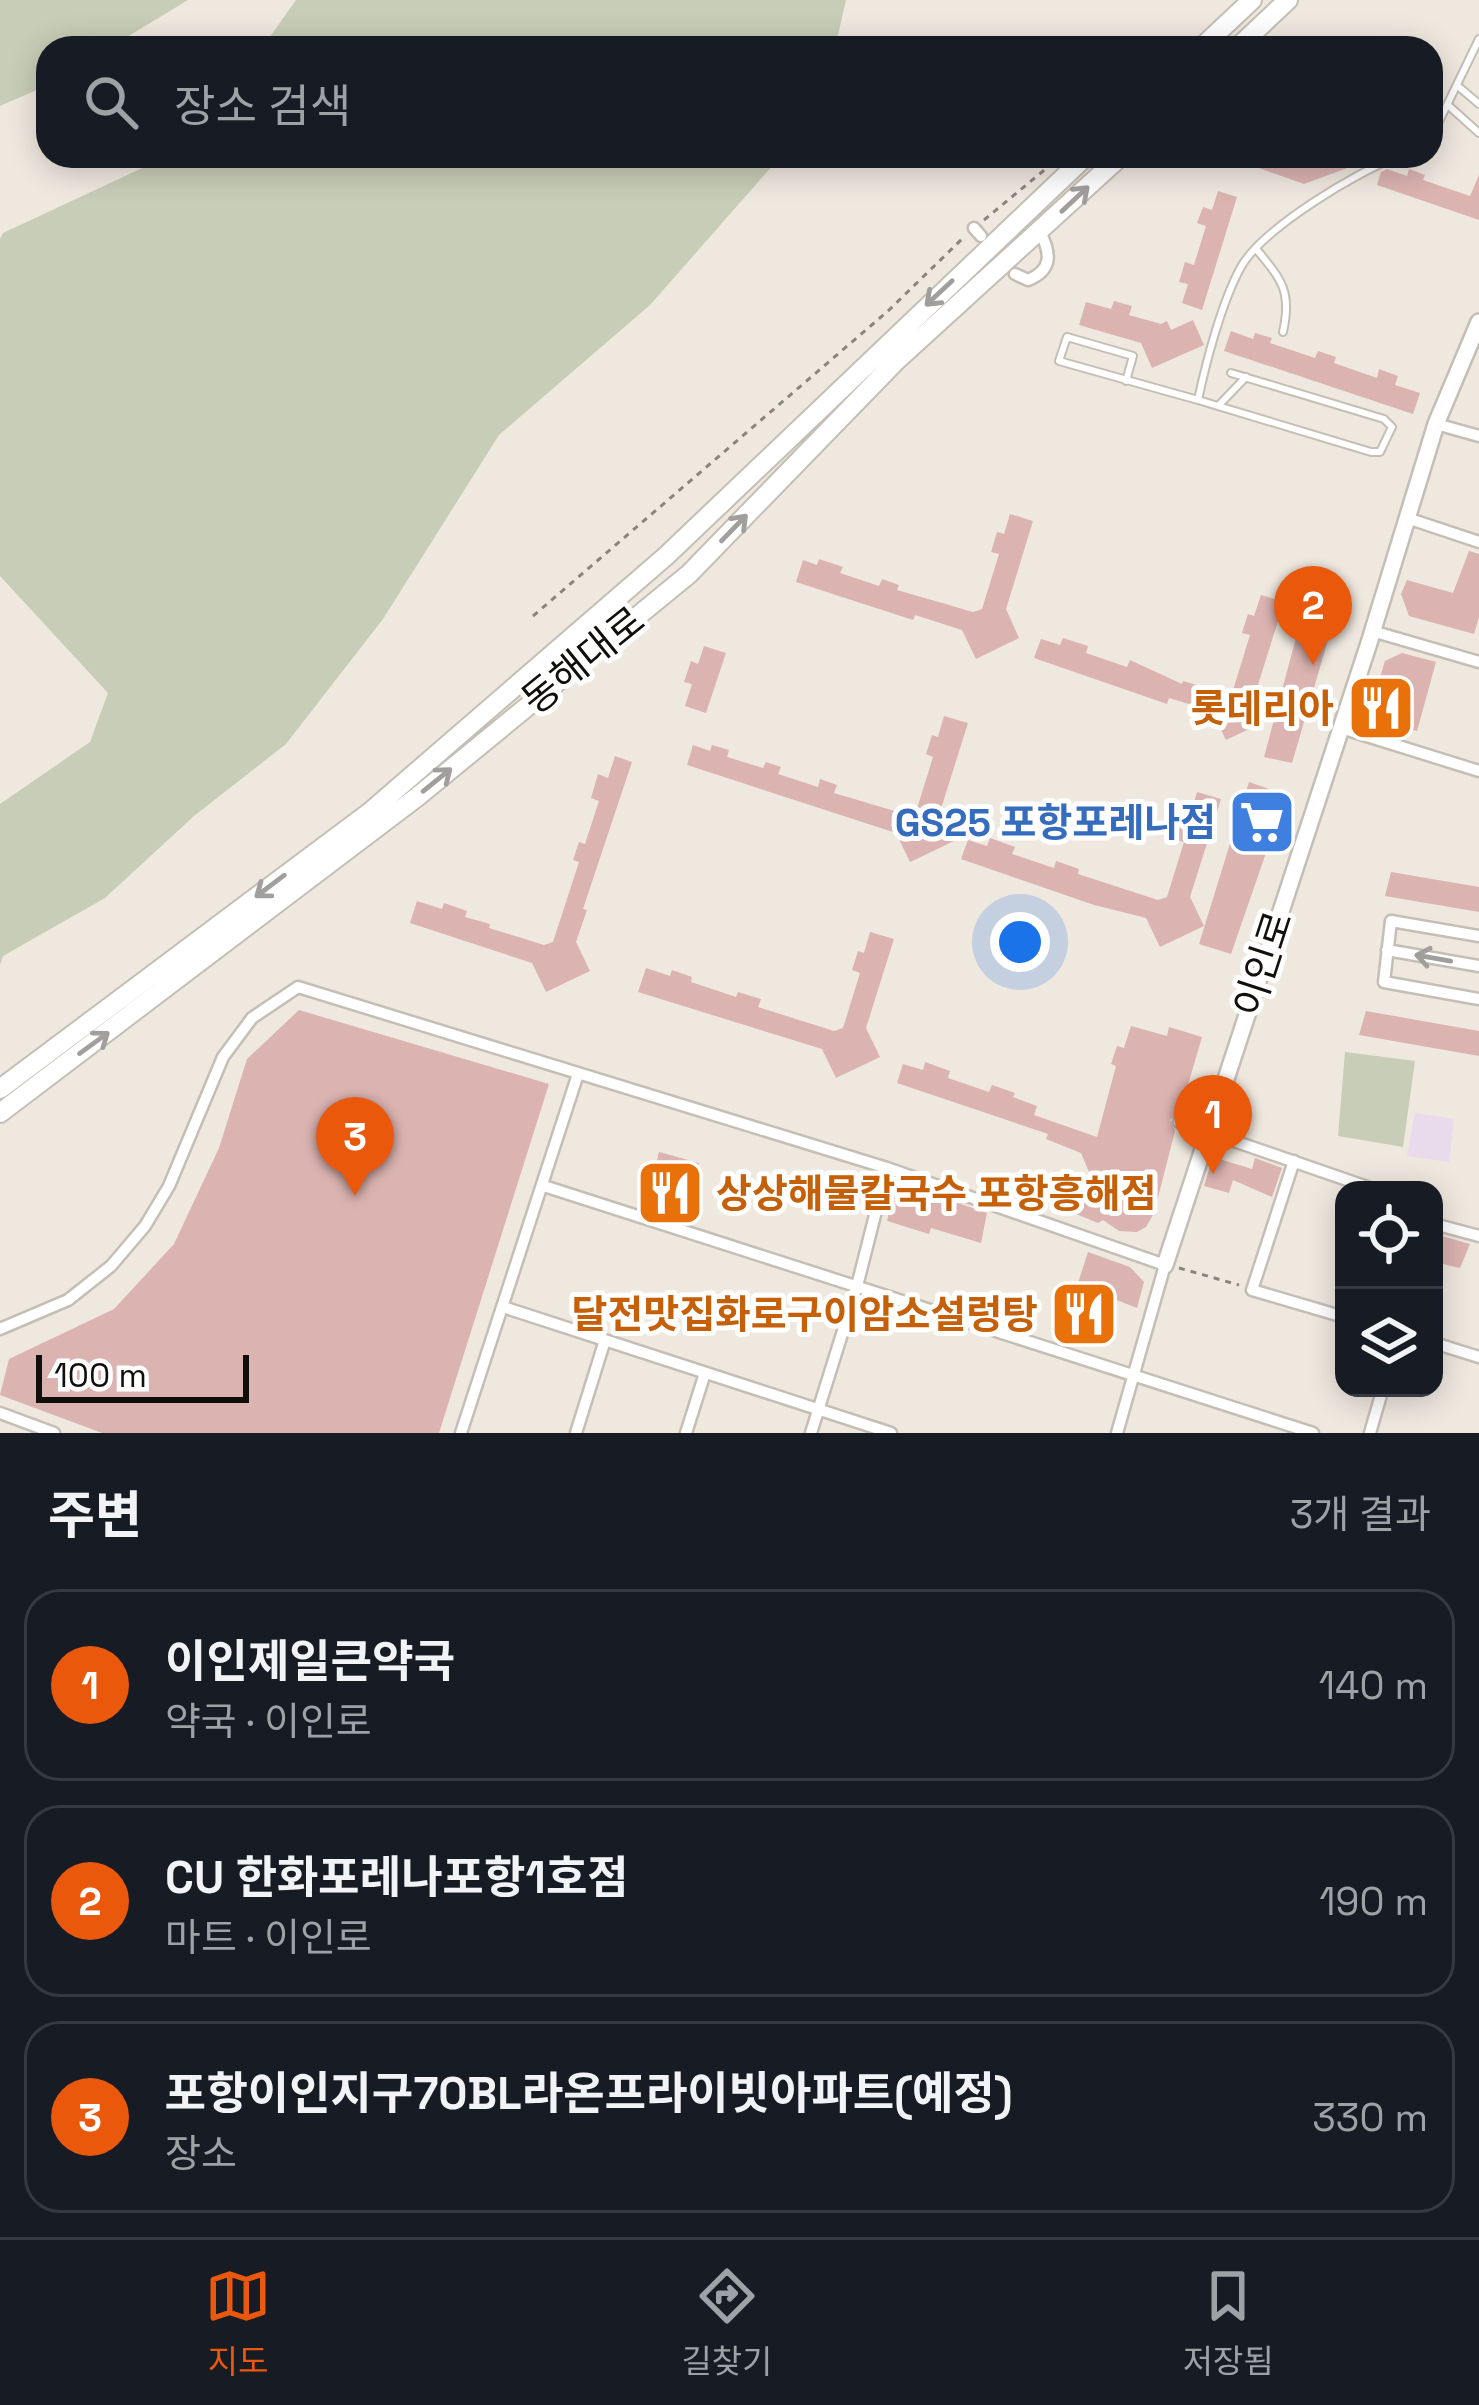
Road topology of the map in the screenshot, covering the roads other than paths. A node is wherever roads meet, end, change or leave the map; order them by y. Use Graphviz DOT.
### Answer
graph roads {
  1 [pos="1252,0"];
  2 [pos="1288,0"];
  3 [pos="1214,36"];
  4 [pos="1250,36"];
  5 [pos="1479,39"];
  6 [pos="1458,86"];
  7 [pos="1479,104"];
  8 [pos="1449,106"];
  9 [pos="1443,116"];
  10 [pos="1479,133"];
  11 [pos="1073,168"];
  12 [pos="1108,168"];
  13 [pos="1370,168"];
  14 [pos="1040,232"];
  15 [pos="1256,248"];
  16 [pos="1016,274"];
  17 [pos="1479,322"];
  18 [pos="1283,332"];
  19 [pos="1231,373"];
  20 [pos="1246,377"];
  21 [pos="1126,381"];
  22 [pos="1198,400"];
  23 [pos="1219,406"];
  24 [pos="1436,424"];
  25 [pos="1479,436"];
  26 [pos="1407,518"];
  27 [pos="1479,542"];
  28 [pos="1372,631"];
  29 [pos="1479,662"];
  30 [pos="1341,728"];
  31 [pos="1479,771"];
  32 [pos="1479,936"];
  33 [pos="1388,950"];
  34 [pos="1479,966"];
  35 [pos="1479,999"];
  36 [pos="578,1075"];
  37 [pos="0,1089"];
  38 [pos="0,1113"];
  39 [pos="1179,1122"];
  40 [pos="1207,1132"];
  41 [pos="1294,1161"];
  42 [pos="887,1168"];
  43 [pos="1351,1181"];
  44 [pos="544,1186"];
  45 [pos="1443,1226"];
  46 [pos="1479,1236"];
  47 [pos="1169,1266"];
  48 [pos="857,1286"];
  49 [pos="503,1307"];
  50 [pos="1335,1314"];
  51 [pos="0,1329"];
  52 [pos="605,1340"];
  53 [pos="1443,1346"];
  54 [pos="1479,1357"];
  55 [pos="705,1373"];
  56 [pos="1134,1376"];
  57 [pos="1380,1397"];
  58 [pos="818,1410"];
  59 [pos="0,1413"];
  60 [pos="53,1433"];
  61 [pos="461,1433"];
  62 [pos="576,1433"];
  63 [pos="686,1433"];
  64 [pos="811,1433"];
  65 [pos="891,1433"];
  66 [pos="1117,1433"];
  67 [pos="1312,1433"];
  68 [pos="1370,1433"];
  1 -- 3 [label="main road"];
  2 -- 4 [label="main road"];
  5 -- 6 [label="lane"];
  6 -- 7 [label="lane"];
  6 -- 8 [label="lane"];
  8 -- 9 [label="lane"];
  8 -- 10 [label="lane"];
  11 -- 37 [label="main road, one-way"];
  14 -- 12 [label="main road, 동해대로, one-way"];
  13 -- 15 [label="lane"];
  14 -- 16 [label="street"];
  38 -- 14 [label="main road, 동해대로, one-way"];
  15 -- 18 [label="lane"];
  15 -- 22 [label="lane"];
  17 -- 24 [label="street, 이인로"];
  19 -- 20 [label="lane"];
  20 -- 23 [label="lane"];
  20 -- 23 [label="lane"];
  21 -- 21 [label="lane"];
  21 -- 22 [label="lane"];
  22 -- 23 [label="lane"];
  24 -- 25 [label="street"];
  24 -- 26 [label="street, 이인로"];
  26 -- 27 [label="street"];
  26 -- 28 [label="street, 이인로"];
  28 -- 29 [label="street"];
  28 -- 30 [label="street, 이인로"];
  30 -- 31 [label="street"];
  30 -- 40 [label="street, 이인로"];
  32 -- 33 [label="street"];
  34 -- 33 [label="street, one-way"];
  33 -- 35 [label="street"];
  36 -- 42 [label="street"];
  36 -- 44 [label="street"];
  36 -- 51 [label="street"];
  39 -- 40 [label="street"];
  40 -- 41 [label="street"];
  40 -- 47 [label="street, 이인로"];
  41 -- 43 [label="street"];
  41 -- 50 [label="street"];
  42 -- 47 [label="street"];
  42 -- 48 [label="street"];
  44 -- 48 [label="street"];
  44 -- 49 [label="street"];
  45 -- 46 [label="street"];
  47 -- 56 [label="street"];
  48 -- 56 [label="street"];
  48 -- 58 [label="street"];
  49 -- 52 [label="street"];
  49 -- 61 [label="street"];
  52 -- 55 [label="street"];
  52 -- 62 [label="street"];
  53 -- 54 [label="street"];
  55 -- 58 [label="street"];
  55 -- 63 [label="street"];
  56 -- 66 [label="street"];
  56 -- 67 [label="street"];
  57 -- 68 [label="street"];
  58 -- 64 [label="street"];
  58 -- 65 [label="street"];
  59 -- 60 [label="street"];
}
